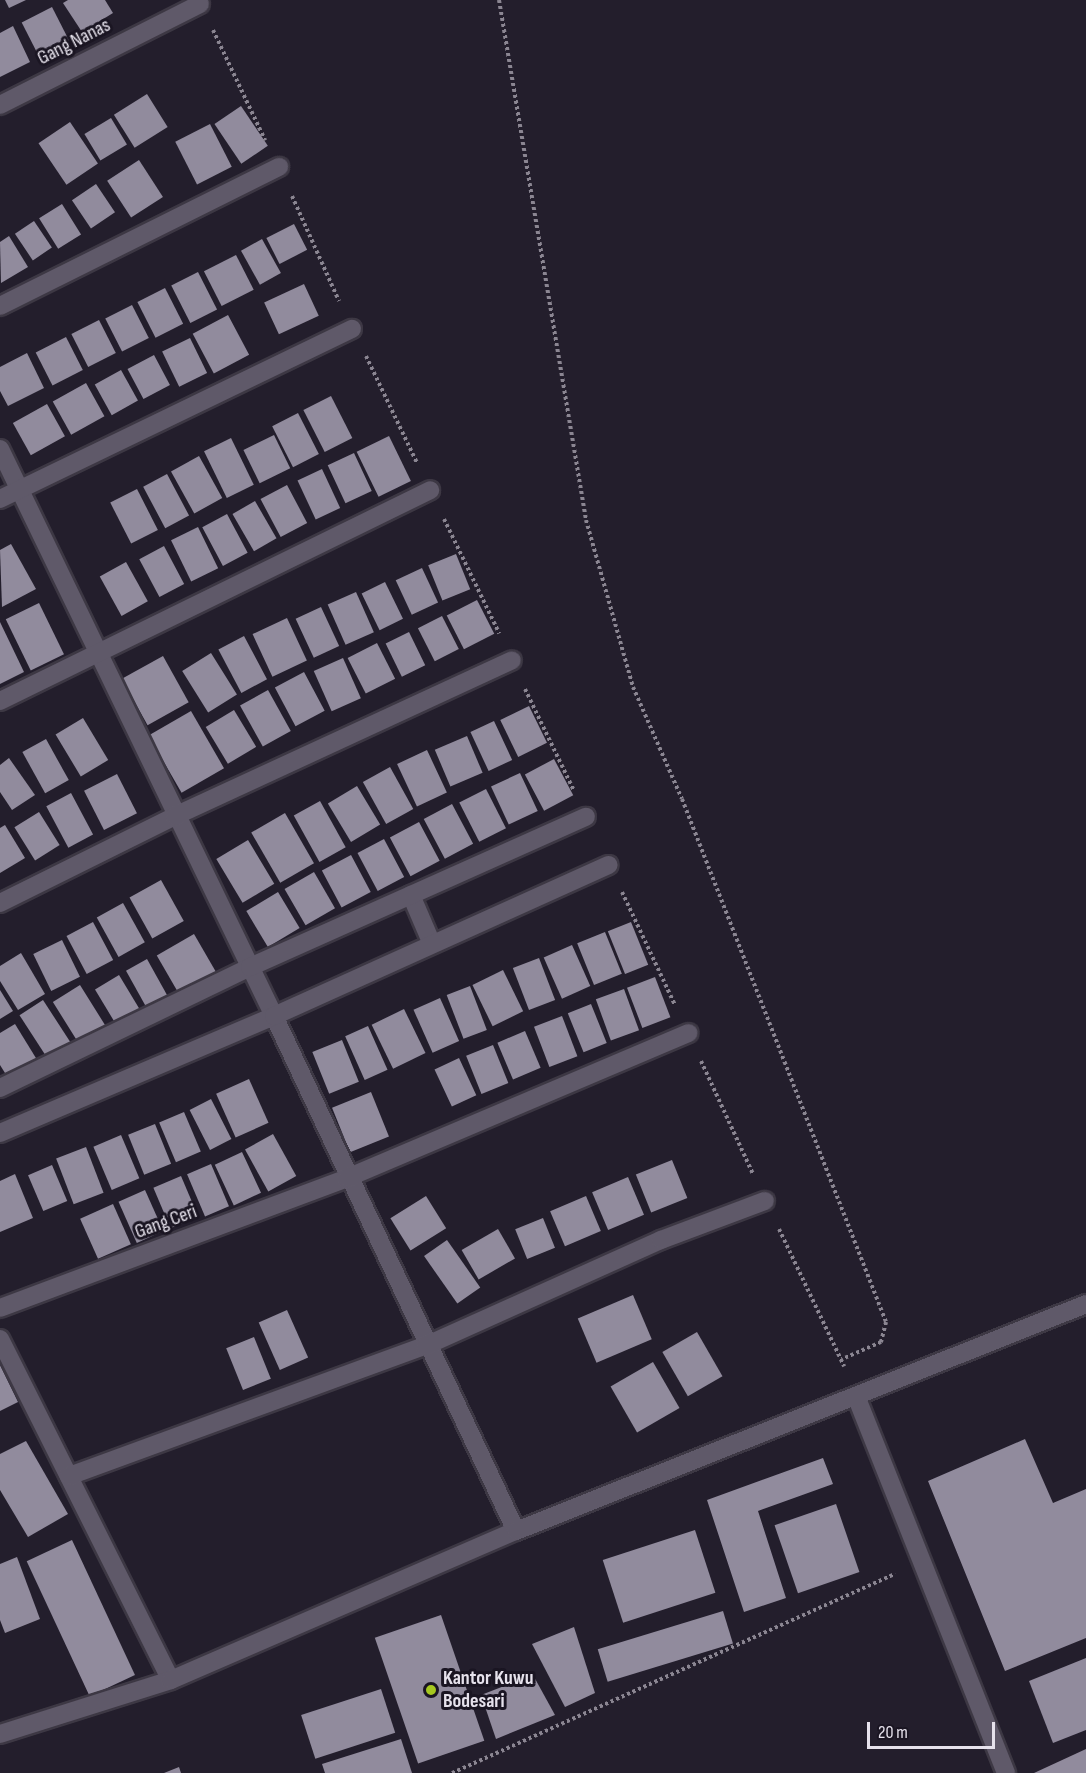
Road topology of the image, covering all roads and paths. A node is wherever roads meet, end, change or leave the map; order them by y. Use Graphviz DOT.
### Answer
graph roads {
  1 [pos="499,0"];
  2 [pos="200,4"];
  3 [pos="0,105"];
  4 [pos="279,167"];
  5 [pos="0,306"];
  6 [pos="352,329"];
  7 [pos="0,449"];
  8 [pos="18,490"];
  9 [pos="430,490"];
  10 [pos="0,499"];
  11 [pos="99,652"];
  12 [pos="512,660"];
  13 [pos="0,701"];
  14 [pos="175,816"];
  15 [pos="586,817"];
  16 [pos="609,865"];
  17 [pos="411,895"];
  18 [pos="0,903"];
  19 [pos="432,944"];
  20 [pos="250,967"];
  21 [pos="274,1016"];
  22 [pos="688,1033"];
  23 [pos="0,1088"];
  24 [pos="0,1133"];
  25 [pos="347,1178"];
  26 [pos="765,1201"];
  27 [pos="1086,1304"];
  28 [pos="0,1308"];
  29 [pos="0,1339"];
  30 [pos="425,1346"];
  31 [pos="856,1396"];
  32 [pos="69,1476"];
  33 [pos="516,1532"];
  34 [pos="923,1561"];
  35 [pos="171,1680"];
  36 [pos="0,1734"];
  37 [pos="452,1773"];
  38 [pos="1006,1773"];
  1 -- 26 [label="path"];
  2 -- 3 [label="street, Gang Nanas"];
  2 -- 4 [label="path"];
  4 -- 5 [label="street"];
  6 -- 8 [label="street"];
  7 -- 8 [label="street"];
  8 -- 10 [label="street"];
  8 -- 11 [label="street"];
  9 -- 11 [label="street"];
  11 -- 13 [label="street"];
  11 -- 14 [label="street"];
  12 -- 14 [label="street"];
  14 -- 18 [label="street"];
  14 -- 20 [label="street"];
  15 -- 17 [label="street"];
  16 -- 19 [label="street"];
  17 -- 19 [label="street"];
  17 -- 20 [label="street"];
  19 -- 21 [label="street"];
  20 -- 21 [label="street"];
  20 -- 23 [label="street"];
  21 -- 24 [label="street"];
  21 -- 25 [label="street"];
  22 -- 25 [label="street, Gang Ceri"];
  25 -- 28 [label="street, Gang Ceri"];
  25 -- 30 [label="street"];
  26 -- 30 [label="street"];
  27 -- 31 [label="street"];
  29 -- 32 [label="street"];
  30 -- 32 [label="street"];
  30 -- 33 [label="street"];
  31 -- 33 [label="street"];
  31 -- 34 [label="street"];
  32 -- 35 [label="street"];
  33 -- 35 [label="street"];
  34 -- 37 [label="path"];
  34 -- 38 [label="street"];
  35 -- 36 [label="street"];
}
